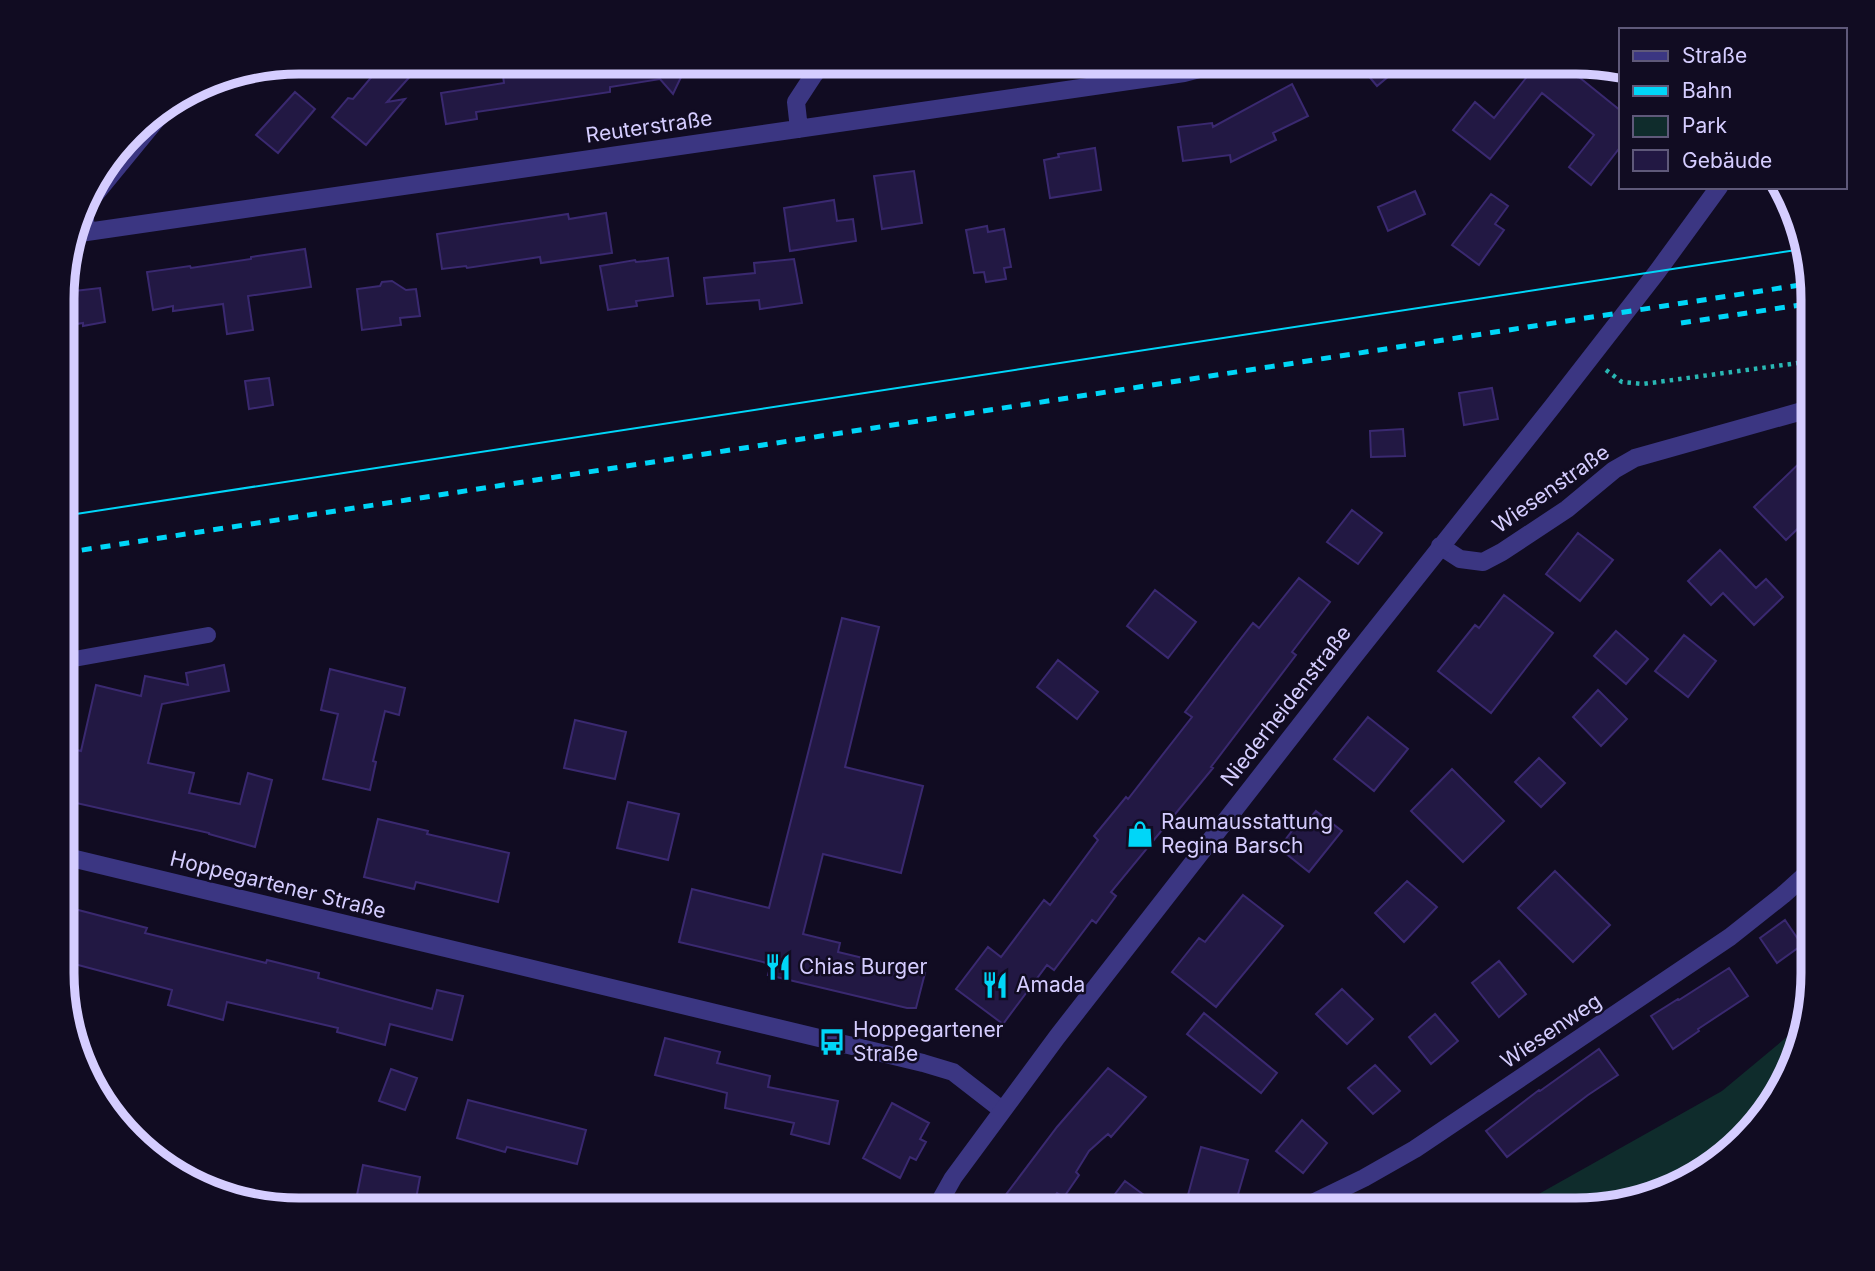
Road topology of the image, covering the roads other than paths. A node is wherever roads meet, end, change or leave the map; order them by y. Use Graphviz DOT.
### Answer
graph roads {
  1 [pos="815,74"];
  2 [pos="1177,74"];
  3 [pos="799,129"];
  4 [pos="135,144"];
  5 [pos="109,176"];
  6 [pos="1718,189"];
  7 [pos="84,232"];
  8 [pos="1801,411"];
  9 [pos="1440,546"];
  10 [pos="208,635"];
  11 [pos="74,659"];
  12 [pos="74,859"];
  13 [pos="1801,879"];
  14 [pos="1002,1110"];
  15 [pos="1324,1197"];
  16 [pos="942,1198"];
  1 -- 3 [label="street"];
  2 -- 3 [label="street, Reuterstraße"];
  3 -- 7 [label="street, Reuterstraße"];
  4 -- 5 [label="street"];
  6 -- 9 [label="street, Niederheidenstraße"];
  8 -- 9 [label="street, Wiesenstraße"];
  9 -- 14 [label="street, Niederheidenstraße"];
  10 -- 11 [label="lane"];
  12 -- 14 [label="street, Hoppegartener Straße"];
  13 -- 15 [label="street, Wiesenweg"];
  14 -- 16 [label="street, Niederheidenstraße"];
}
